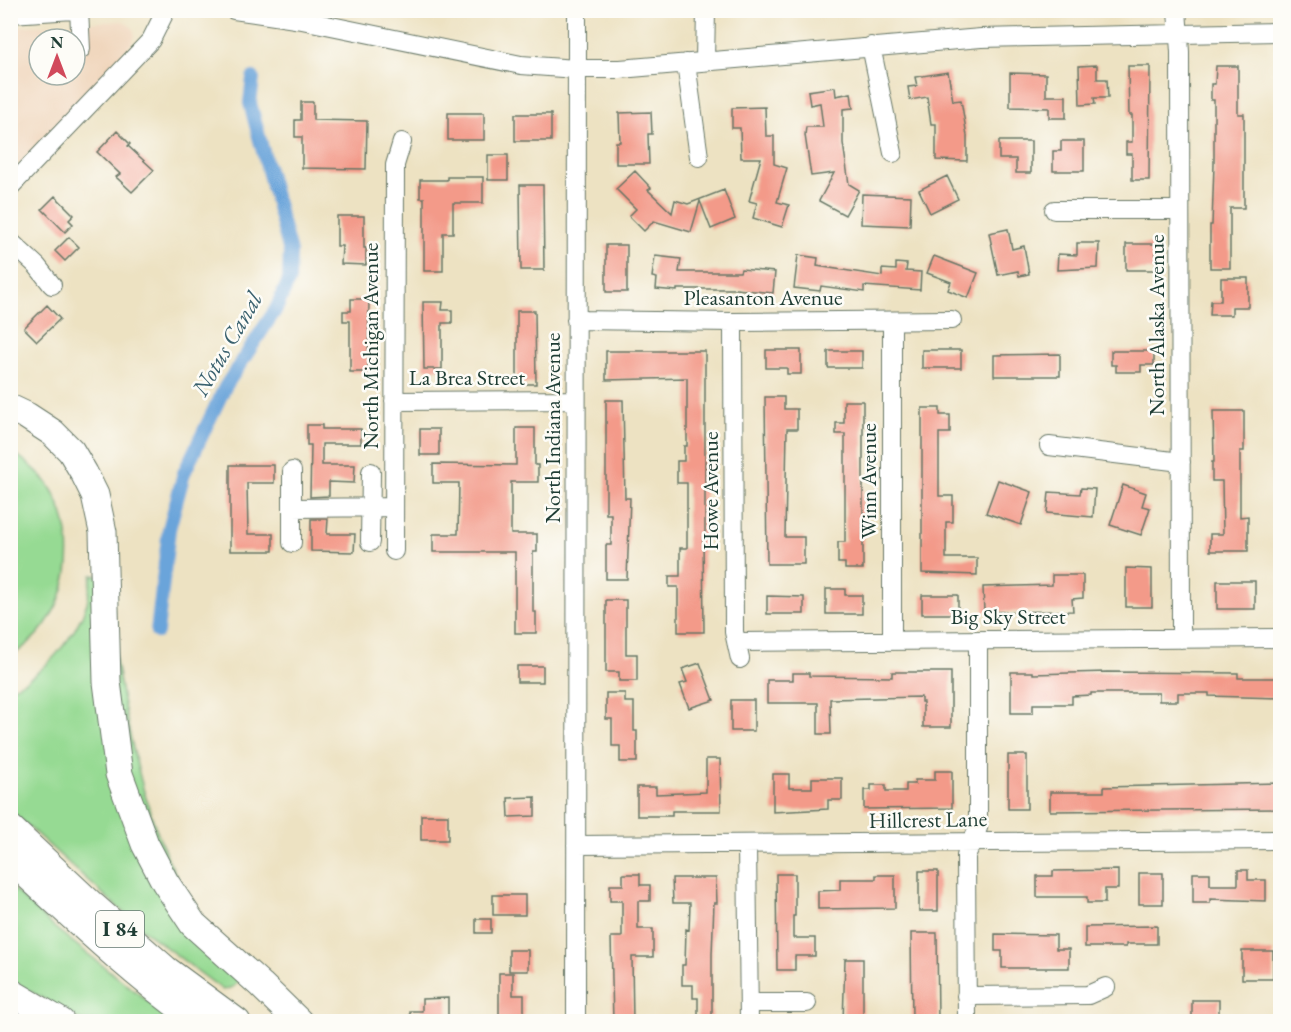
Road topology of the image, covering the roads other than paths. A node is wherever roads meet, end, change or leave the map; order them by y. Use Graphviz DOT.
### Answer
graph roads {
  1 [pos="76,10"];
  2 [pos="166,10"];
  3 [pos="234,10"];
  4 [pos="577,10"];
  5 [pos="706,10"];
  6 [pos="1177,10"];
  7 [pos="10,14"];
  8 [pos="78,27"];
  9 [pos="1281,32"];
  10 [pos="1179,34"];
  11 [pos="871,46"];
  12 [pos="705,62"];
  13 [pos="686,63"];
  14 [pos="576,69"];
  15 [pos="402,142"];
  16 [pos="893,153"];
  17 [pos="699,157"];
  18 [pos="10,187"];
  19 [pos="1054,210"];
  20 [pos="1179,210"];
  21 [pos="10,241"];
  22 [pos="52,285"];
  23 [pos="576,320"];
  24 [pos="951,320"];
  25 [pos="892,321"];
  26 [pos="733,322"];
  27 [pos="576,400"];
  28 [pos="394,401"];
  29 [pos="10,408"];
  30 [pos="1049,446"];
  31 [pos="1181,462"];
  32 [pos="292,471"];
  33 [pos="371,472"];
  34 [pos="370,507"];
  35 [pos="394,507"];
  36 [pos="292,508"];
  37 [pos="370,542"];
  38 [pos="292,543"];
  39 [pos="394,551"];
  40 [pos="1281,638"];
  41 [pos="1181,639"];
  42 [pos="978,640"];
  43 [pos="892,641"];
  44 [pos="738,650"];
  45 [pos="10,828"];
  46 [pos="1281,840"];
  47 [pos="972,842"];
  48 [pos="747,844"];
  49 [pos="576,845"];
  50 [pos="10,859"];
  51 [pos="1106,987"];
  52 [pos="10,992"];
  53 [pos="966,996"];
  54 [pos="749,1003"];
  55 [pos="807,1003"];
  56 [pos="61,1022"];
  57 [pos="200,1022"];
  58 [pos="237,1022"];
  59 [pos="299,1022"];
  60 [pos="576,1022"];
  61 [pos="749,1022"];
  62 [pos="966,1022"];
  1 -- 7 [label="street"];
  1 -- 8 [label="street"];
  2 -- 18 [label="street"];
  3 -- 14 [label="street"];
  4 -- 14 [label="street, North Indiana Avenue"];
  5 -- 12 [label="street"];
  6 -- 10 [label="street, North Alaska Avenue"];
  9 -- 10 [label="street"];
  10 -- 11 [label="street"];
  10 -- 20 [label="street, North Alaska Avenue"];
  11 -- 12 [label="street"];
  11 -- 16 [label="street"];
  12 -- 13 [label="street"];
  13 -- 14 [label="street"];
  13 -- 17 [label="street"];
  14 -- 23 [label="street, North Indiana Avenue"];
  15 -- 28 [label="street, North Michigan Avenue"];
  19 -- 20 [label="street"];
  20 -- 31 [label="street, North Alaska Avenue"];
  21 -- 22 [label="street"];
  23 -- 26 [label="street, Pleasanton Avenue"];
  23 -- 27 [label="street, North Indiana Avenue"];
  24 -- 25 [label="street, Pleasanton Avenue"];
  25 -- 26 [label="street, Pleasanton Avenue"];
  25 -- 43 [label="street, Winn Avenue"];
  26 -- 44 [label="street, Howe Avenue"];
  27 -- 28 [label="street, La Brea Street"];
  27 -- 49 [label="street, North Indiana Avenue"];
  28 -- 35 [label="street, North Michigan Avenue"];
  29 -- 59 [label="highway"];
  30 -- 31 [label="street"];
  31 -- 41 [label="street, North Alaska Avenue"];
  32 -- 36 [label="street"];
  33 -- 34 [label="street"];
  34 -- 35 [label="street"];
  34 -- 36 [label="street"];
  34 -- 37 [label="street"];
  35 -- 39 [label="street, North Michigan Avenue"];
  36 -- 38 [label="street"];
  40 -- 41 [label="street, Big Sky Street"];
  41 -- 42 [label="street, Big Sky Street"];
  42 -- 43 [label="street, Big Sky Street"];
  42 -- 47 [label="street"];
  43 -- 44 [label="street, Big Sky Street"];
  45 -- 58 [label="highway, I 84"];
  46 -- 47 [label="street, Hillcrest Lane"];
  47 -- 48 [label="street, Hillcrest Lane"];
  47 -- 53 [label="street"];
  48 -- 49 [label="street, Hillcrest Lane"];
  48 -- 54 [label="street"];
  49 -- 60 [label="street, North Indiana Avenue"];
  50 -- 57 [label="highway, I 84"];
  51 -- 53 [label="street"];
  52 -- 56 [label="highway"];
  53 -- 62 [label="street"];
  54 -- 55 [label="street"];
  54 -- 61 [label="street"];
}
